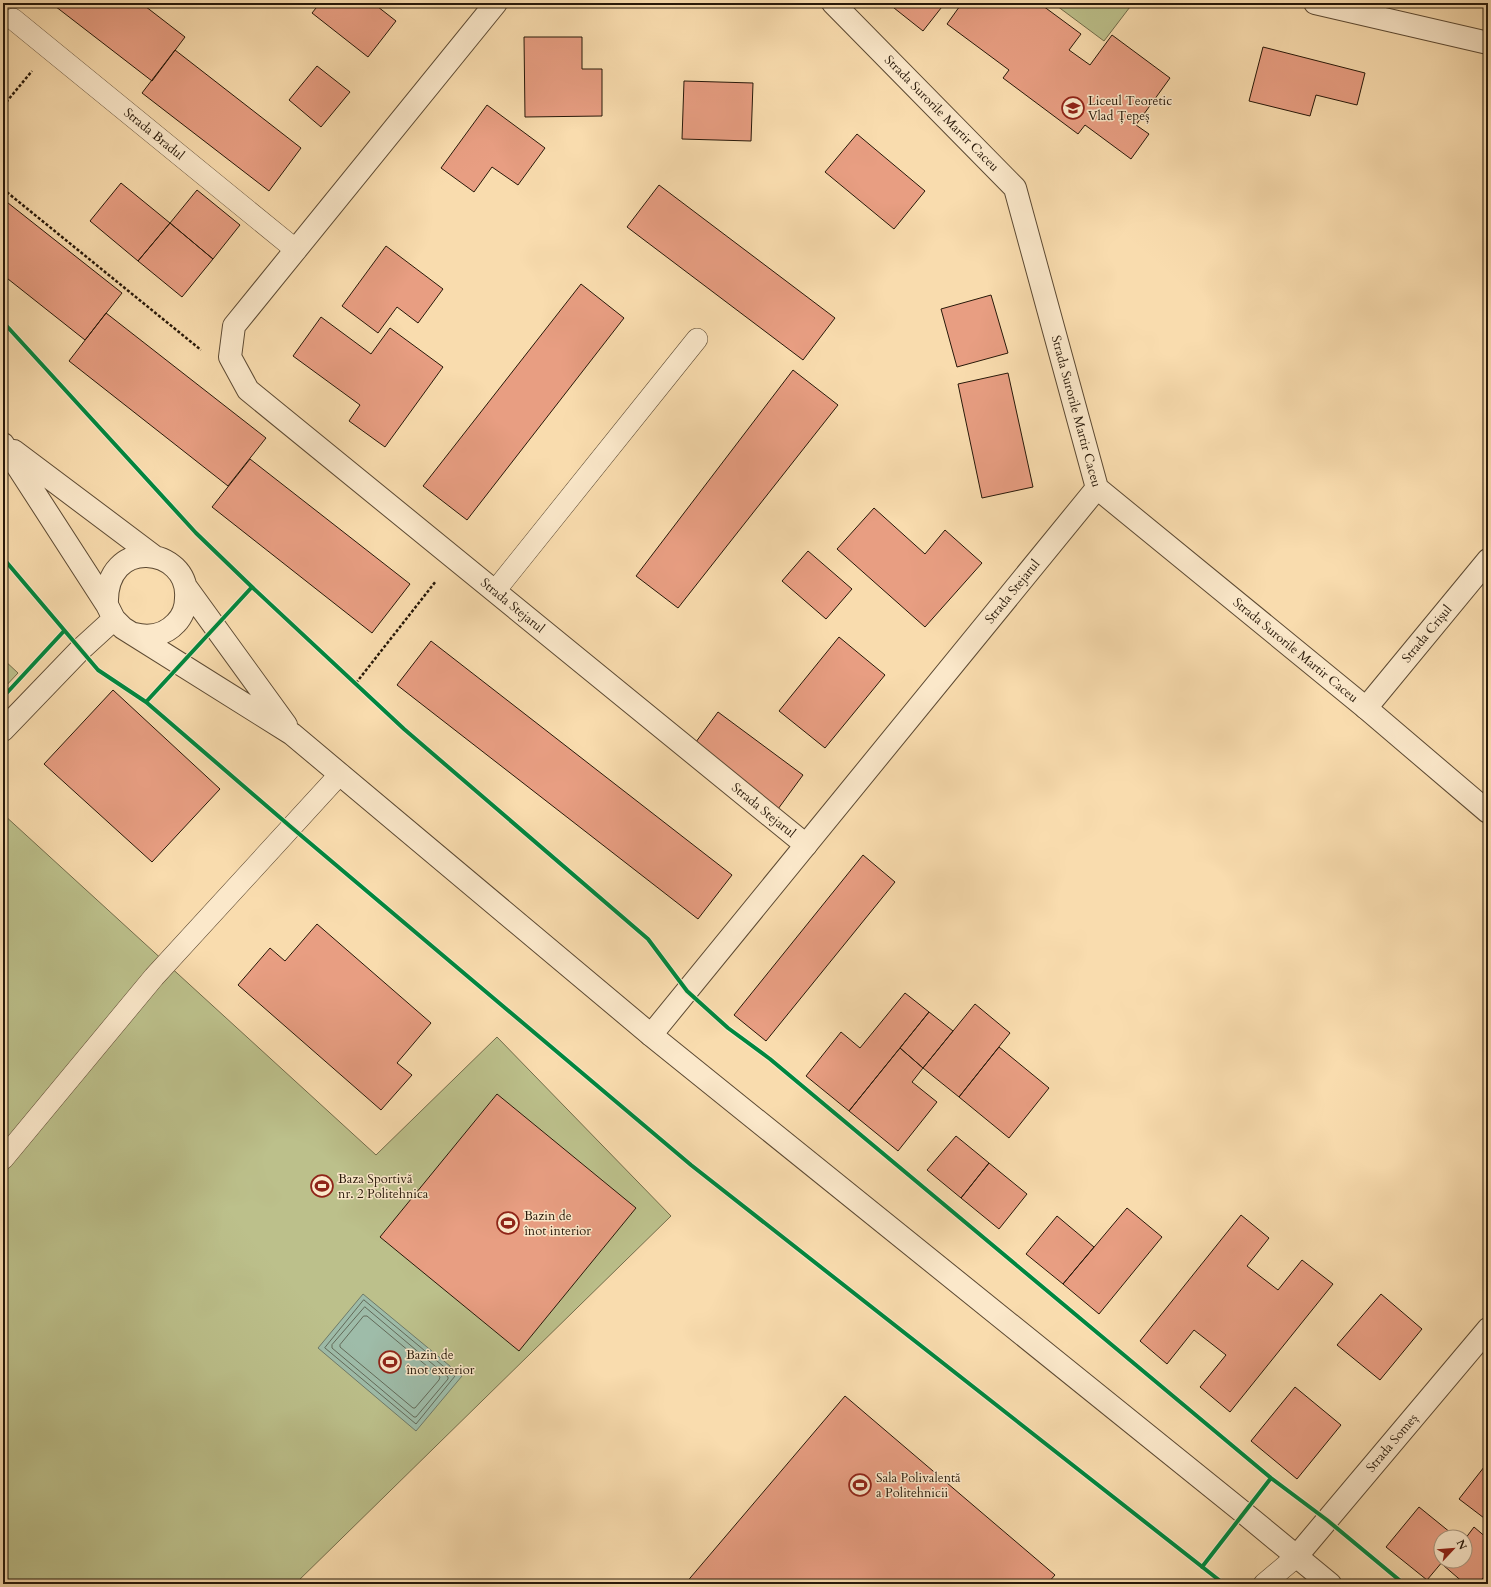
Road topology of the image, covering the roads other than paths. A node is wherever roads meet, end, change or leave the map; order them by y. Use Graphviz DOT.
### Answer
graph roads {
  1 [pos="496,3"];
  2 [pos="833,3"];
  3 [pos="1315,3"];
  4 [pos="13,19"];
  5 [pos="1488,43"];
  6 [pos="296,250"];
  7 [pos="697,339"];
  8 [pos="3,443"];
  9 [pos="1097,488"];
  10 [pos="155,557"];
  11 [pos="1488,560"];
  12 [pos="186,587"];
  13 [pos="495,591"];
  14 [pos="111,612"];
  15 [pos="134,634"];
  16 [pos="1366,708"];
  17 [pos="3,730"];
  18 [pos="292,734"];
  19 [pos="340,774"];
  20 [pos="1488,812"];
  21 [pos="806,845"];
  22 [pos="651,1035"];
  23 [pos="3,1159"];
  24 [pos="1488,1329"];
  25 [pos="1296,1557"];
  26 [pos="1264,1584"];
  27 [pos="1330,1584"];
  1 -- 6 [label="street"];
  2 -- 9 [label="street, Strada Surorile Martir Caceu"];
  3 -- 5 [label="street"];
  4 -- 6 [label="lane, Strada Bradul"];
  6 -- 13 [label="street, Strada Stejarul"];
  7 -- 13 [label="lane"];
  8 -- 10 [label="street"];
  8 -- 14 [label="street"];
  9 -- 16 [label="street, Strada Surorile Martir Caceu"];
  9 -- 21 [label="street, Strada Stejarul"];
  10 -- 12 [label="street"];
  10 -- 14 [label="street"];
  11 -- 16 [label="street, Strada Crișul"];
  12 -- 15 [label="street"];
  12 -- 18 [label="street"];
  13 -- 21 [label="street, Strada Stejarul"];
  14 -- 15 [label="street"];
  14 -- 17 [label="street"];
  15 -- 18 [label="street"];
  16 -- 20 [label="street, Strada Surorile Martir Caceu"];
  18 -- 19 [label="street"];
  19 -- 22 [label="street"];
  19 -- 23 [label="lane"];
  21 -- 22 [label="street, Strada Stejarul"];
  22 -- 25 [label="street"];
  24 -- 25 [label="street, Strada Someș"];
  25 -- 26 [label="lane"];
  25 -- 27 [label="street"];
}
